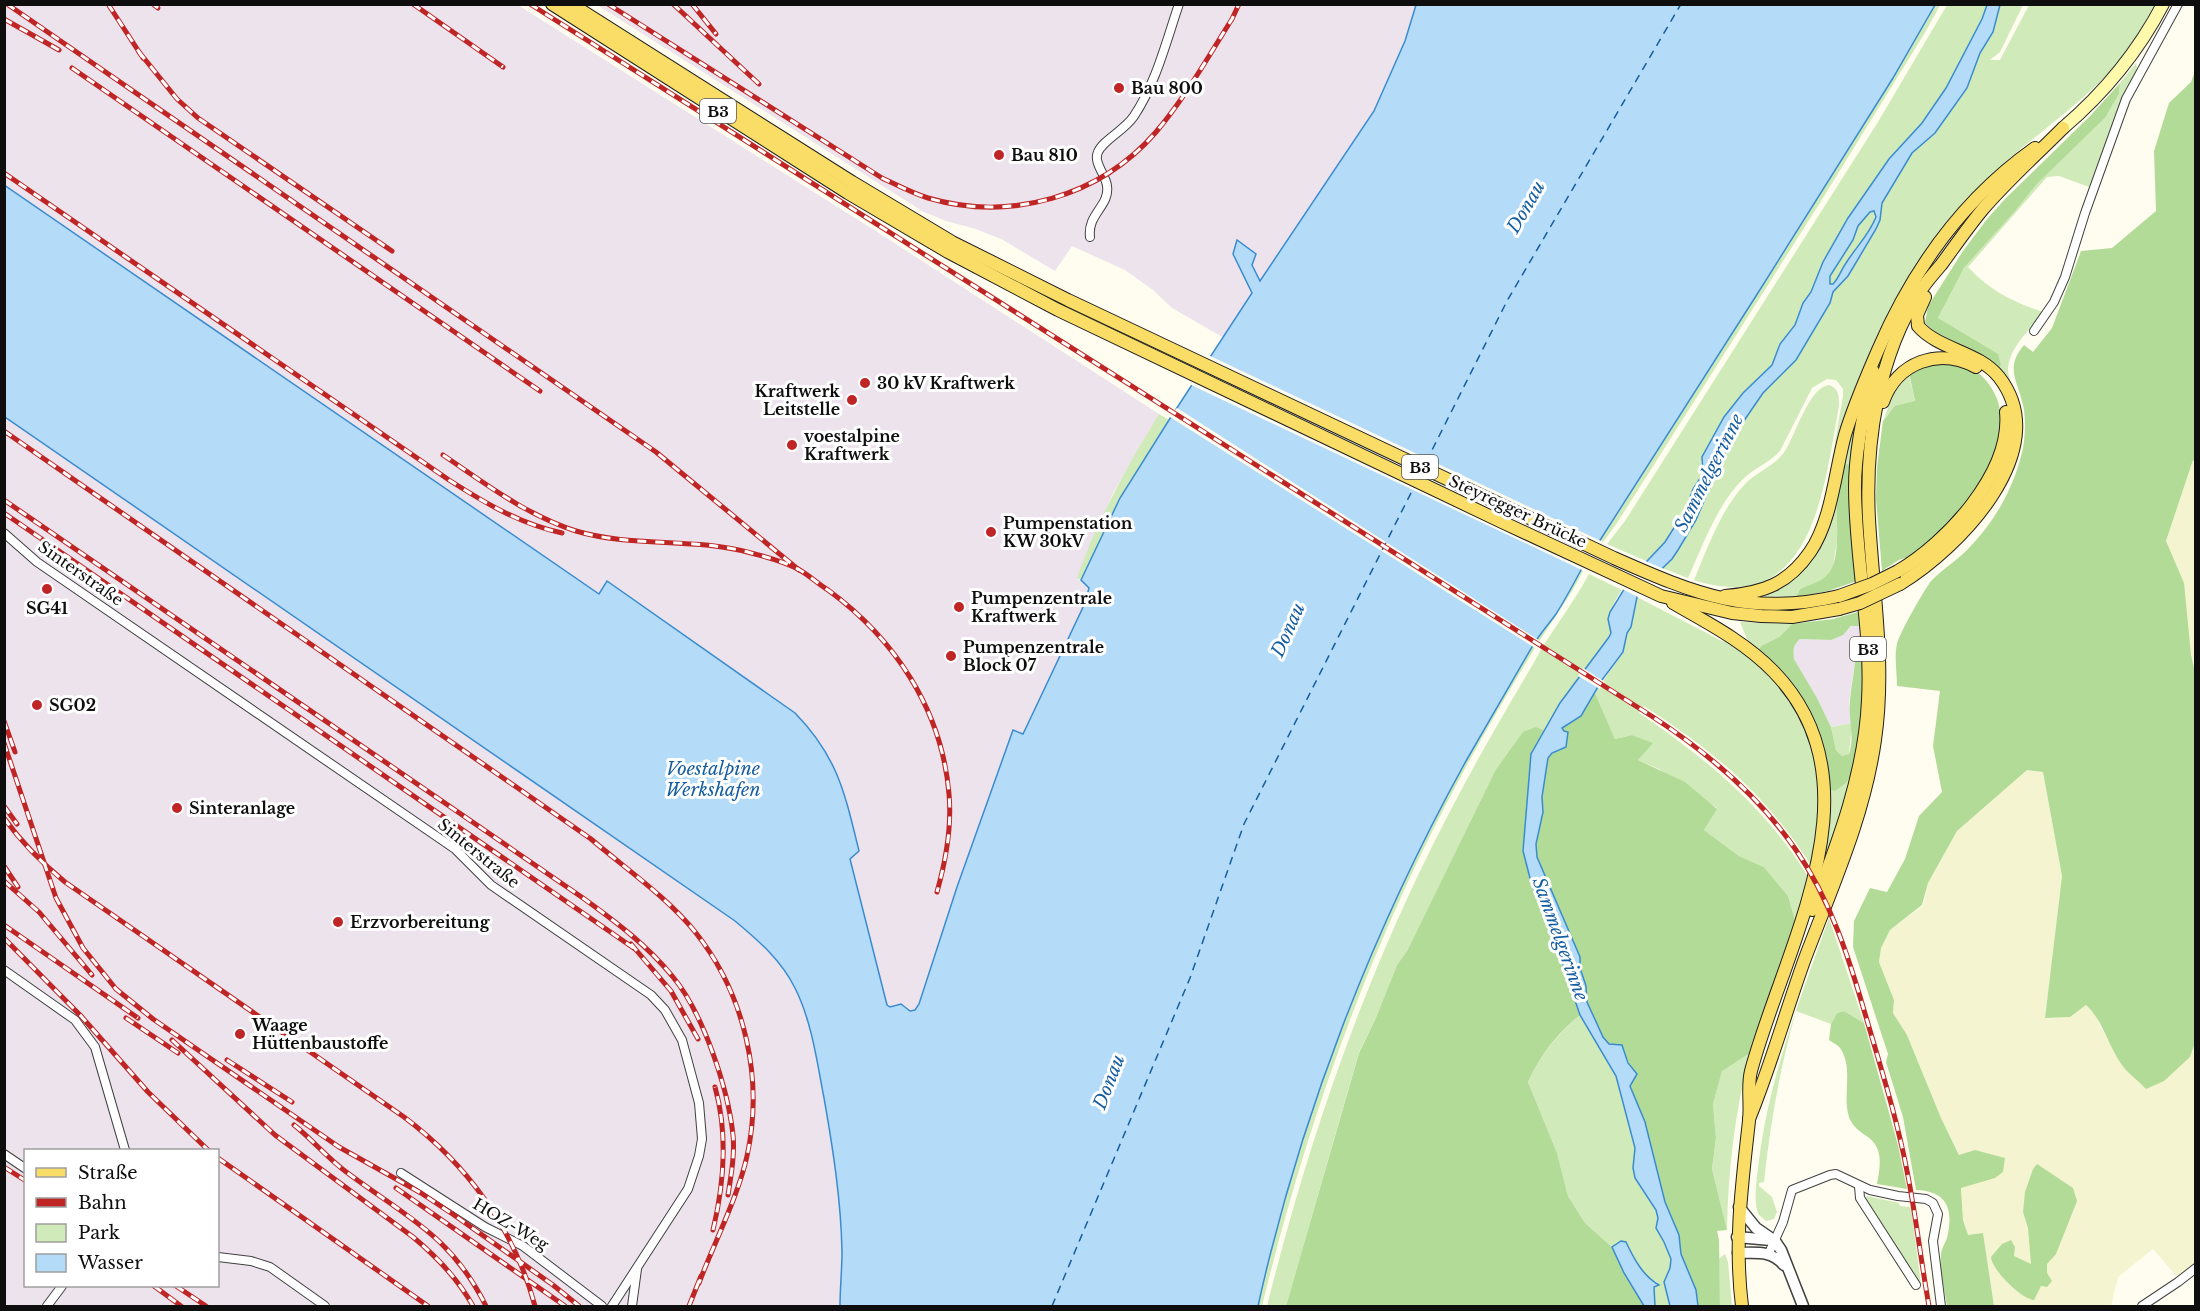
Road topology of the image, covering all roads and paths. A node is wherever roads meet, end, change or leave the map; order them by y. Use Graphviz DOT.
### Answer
graph roads {
  1 [pos="552,4"];
  2 [pos="571,4"];
  3 [pos="1179,4"];
  4 [pos="2163,4"];
  5 [pos="2178,4"];
  6 [pos="2131,56"];
  7 [pos="2144,64"];
  8 [pos="2063,128"];
  9 [pos="1090,237"];
  10 [pos="1942,264"];
  11 [pos="2034,331"];
  12 [pos="1877,352"];
  13 [pos="1874,428"];
  14 [pos="4,533"];
  15 [pos="1661,596"];
  16 [pos="1712,602"];
  17 [pos="1839,603"];
  18 [pos="1797,938"];
  19 [pos="4,970"];
  20 [pos="1749,1119"];
  21 [pos="125,1149"];
  22 [pos="4,1154"];
  23 [pos="24,1168"];
  24 [pos="401,1173"];
  25 [pos="1859,1186"];
  26 [pos="1739,1207"];
  27 [pos="1737,1237"];
  28 [pos="1774,1241"];
  29 [pos="1738,1253"];
  30 [pos="1769,1253"];
  31 [pos="219,1257"];
  32 [pos="639,1263"];
  33 [pos="2196,1268"];
  34 [pos="1790,1273"];
  35 [pos="1916,1285"];
  36 [pos="61,1287"];
  37 [pos="47,1306"];
  38 [pos="325,1306"];
  39 [pos="602,1306"];
  40 [pos="612,1306"];
  41 [pos="632,1306"];
  42 [pos="1742,1306"];
  43 [pos="1803,1306"];
  44 [pos="1941,1306"];
  45 [pos="2142,1306"];
  1 -- 15 [label="main road, Steyregger Brücke / B3"];
  2 -- 16 [label="main road, Steyregger Brücke / B3"];
  3 -- 9 [label="street"];
  4 -- 6 [label="main road"];
  5 -- 7 [label="street"];
  6 -- 7 [label="street"];
  6 -- 8 [label="main road"];
  7 -- 11 [label="street"];
  8 -- 10 [label="main road, B3"];
  8 -- 12 [label="main road, B3"];
  10 -- 13 [label="main road, B3"];
  10 -- 17 [label="main road, B3, bridge"];
  12 -- 16 [label="main road"];
  12 -- 18 [label="main road, B3"];
  13 -- 17 [label="main road, B3, bridge"];
  13 -- 20 [label="main road, B3"];
  14 -- 32 [label="street, Sinterstraße"];
  15 -- 16 [label="main road, Steyregger Brücke / B3"];
  15 -- 18 [label="main road, B3"];
  16 -- 17 [label="main road, B3"];
  18 -- 20 [label="main road, B3"];
  19 -- 21 [label="street"];
  20 -- 26 [label="main road, B3"];
  22 -- 23 [label="street"];
  24 -- 39 [label="street, HOZ-Weg"];
  25 -- 28 [label="street"];
  25 -- 35 [label="street"];
  25 -- 44 [label="street"];
  26 -- 27 [label="main road, B3"];
  26 -- 28 [label="street"];
  27 -- 28 [label="street"];
  27 -- 29 [label="main road, B3"];
  28 -- 30 [label="street"];
  28 -- 34 [label="street"];
  29 -- 30 [label="street"];
  29 -- 42 [label="main road, B3"];
  30 -- 34 [label="street"];
  31 -- 38 [label="street"];
  32 -- 40 [label="street, Sinterstraße"];
  32 -- 41 [label="street"];
  33 -- 45 [label="street"];
  34 -- 43 [label="street"];
  36 -- 37 [label="street"];
}
